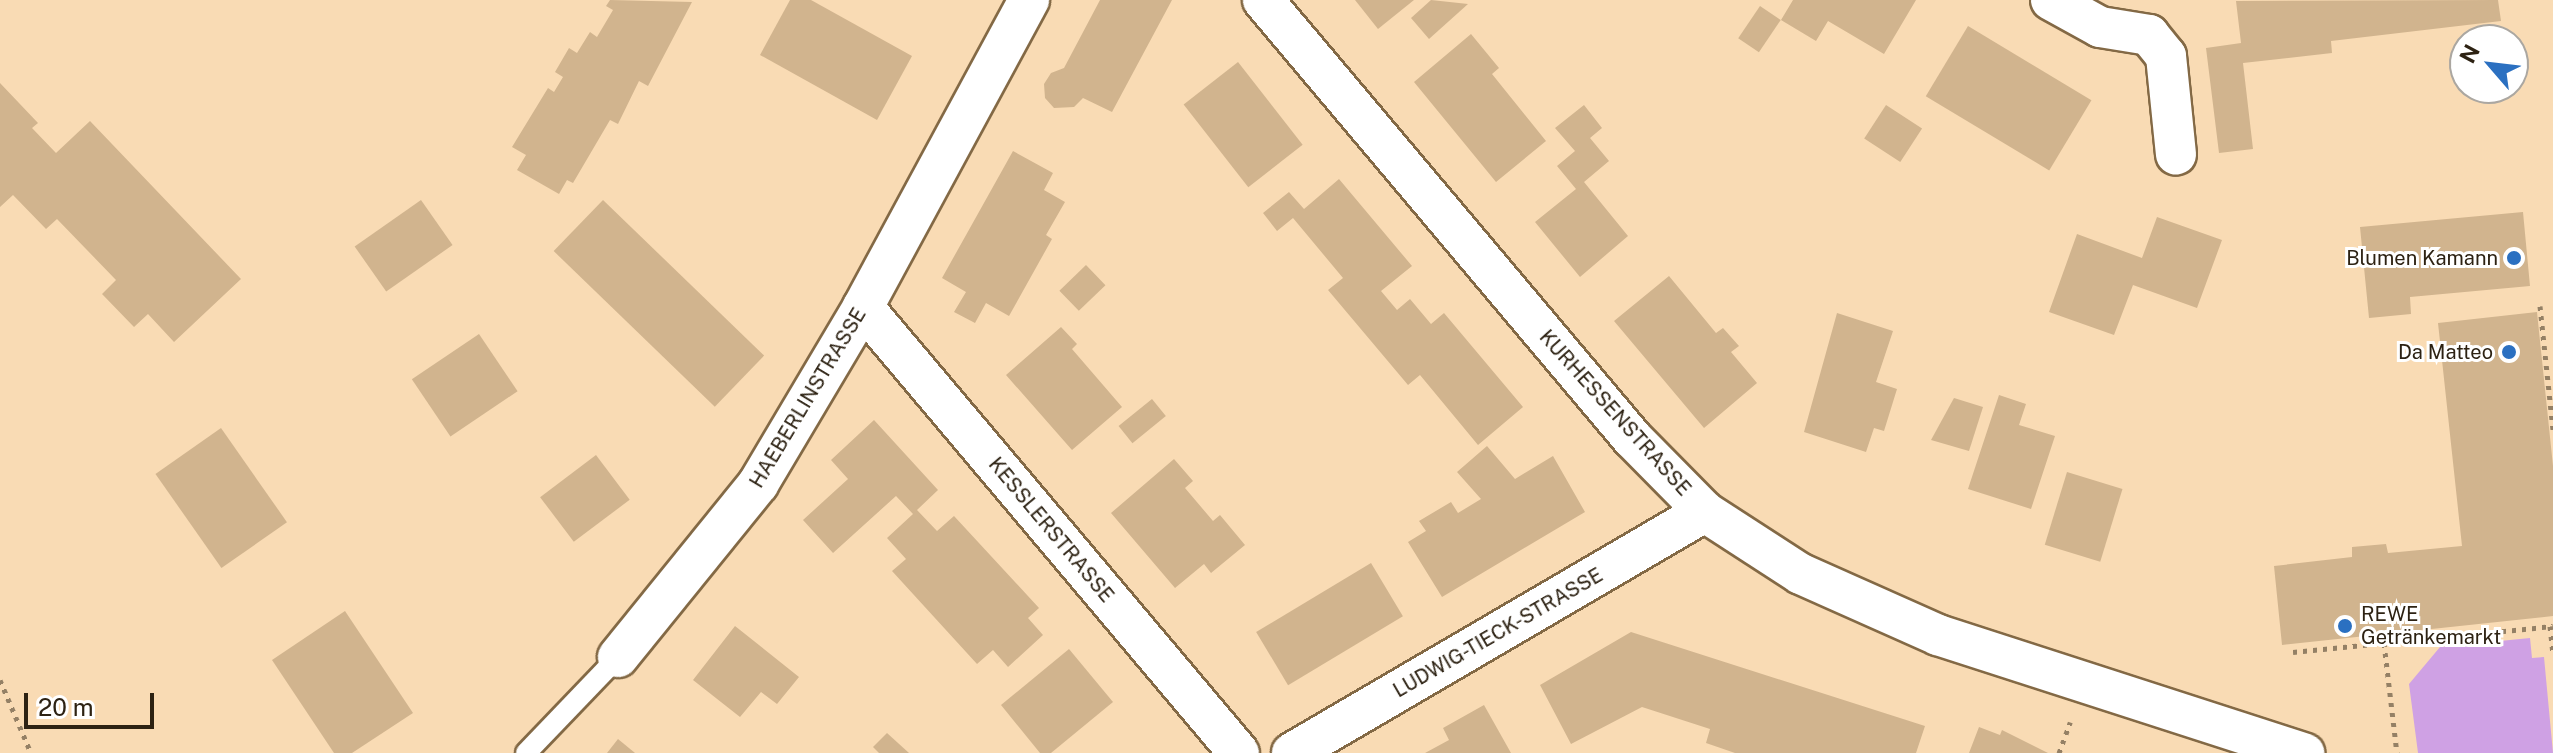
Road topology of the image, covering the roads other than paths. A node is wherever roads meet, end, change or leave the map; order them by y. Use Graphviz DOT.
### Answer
graph roads {
  1 [pos="1029,0"];
  2 [pos="1263,0"];
  3 [pos="2051,0"];
  4 [pos="2176,154"];
  5 [pos="863,307"];
  6 [pos="1705,512"];
  7 [pos="618,657"];
  8 [pos="526,753"];
  9 [pos="1239,753"];
  10 [pos="1292,753"];
  11 [pos="2304,753"];
  1 -- 5 [label="street, HAEBERLINSTRASSE"];
  2 -- 6 [label="street, KURHESSENSTRASSE"];
  3 -- 4 [label="street"];
  5 -- 7 [label="street, HAEBERLINSTRASSE"];
  5 -- 9 [label="street, KESSLERSTRASSE"];
  6 -- 10 [label="street, LUDWIG-TIECK-STRASSE"];
  6 -- 11 [label="street, KURHESSENSTRASSE"];
  7 -- 8 [label="lane, HAEBERLINSTRASSE"];
}
